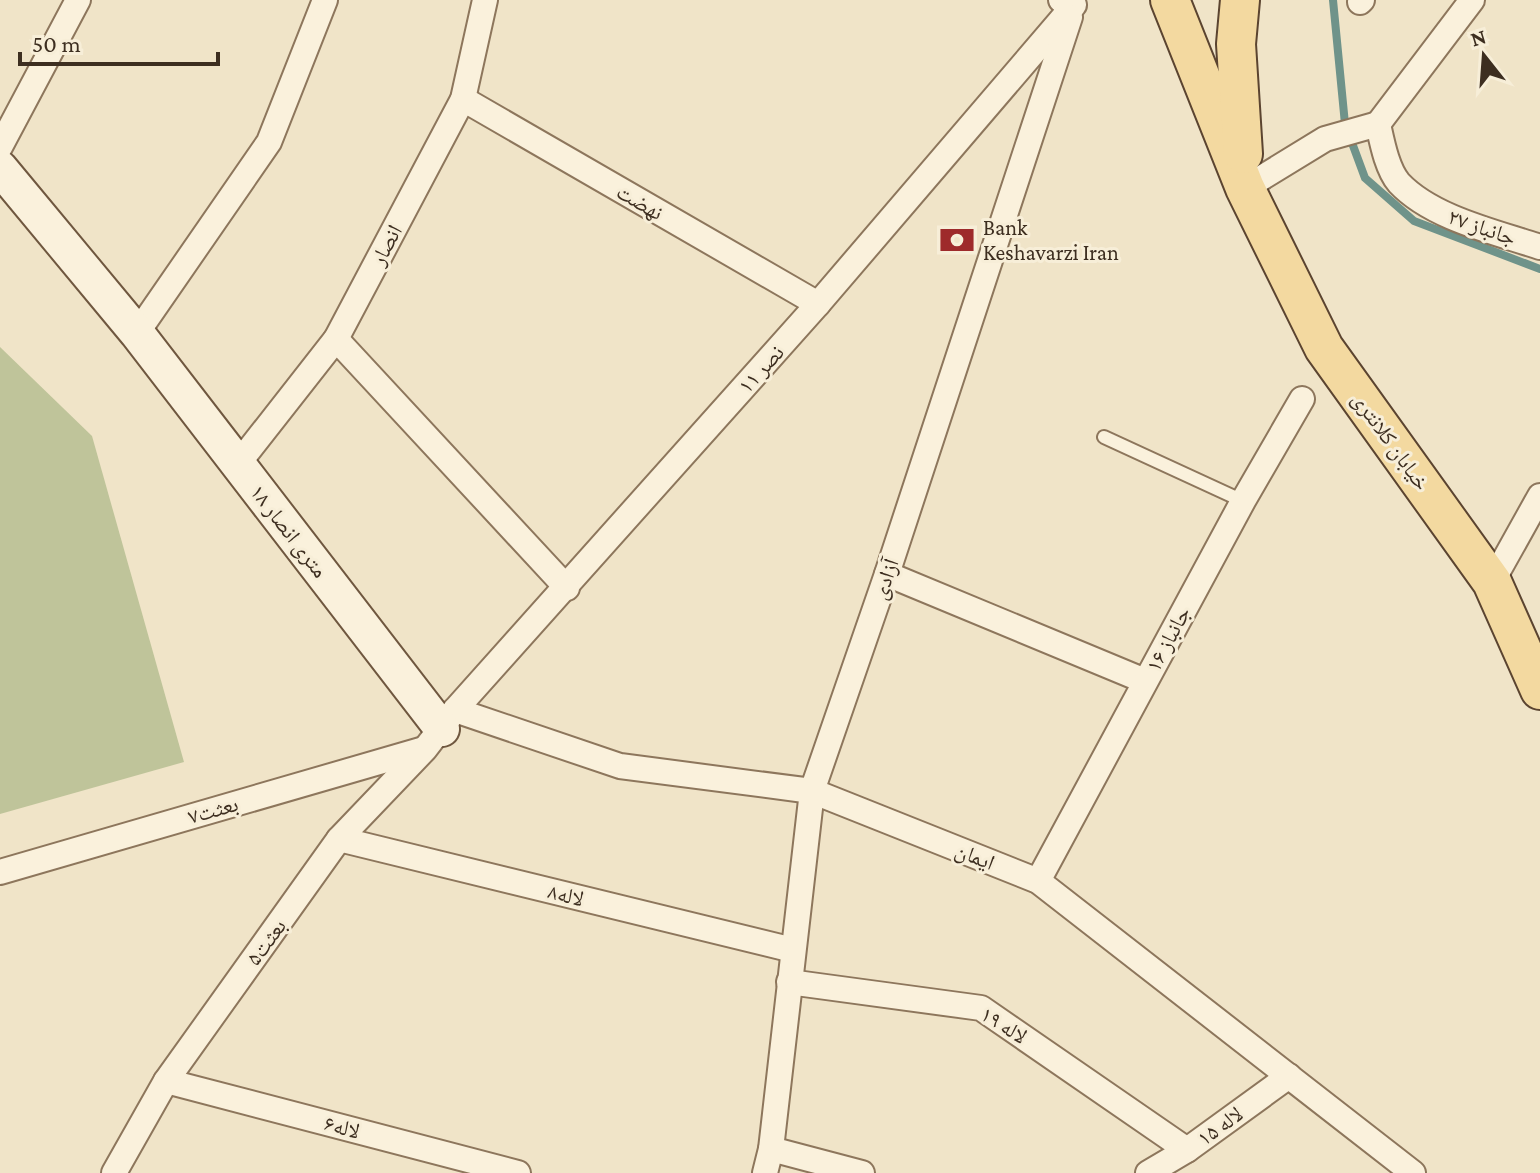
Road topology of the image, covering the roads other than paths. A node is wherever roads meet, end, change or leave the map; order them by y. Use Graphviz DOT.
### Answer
graph roads {
  1 [pos="78,0"];
  2 [pos="325,0"];
  3 [pos="485,0"];
  4 [pos="1170,0"];
  5 [pos="1240,0"];
  6 [pos="1472,0"];
  7 [pos="1070,2"];
  8 [pos="463,99"];
  9 [pos="1378,124"];
  10 [pos="0,147"];
  11 [pos="0,168"];
  12 [pos="1245,188"];
  13 [pos="1537,240"];
  14 [pos="818,304"];
  15 [pos="137,333"];
  16 [pos="336,339"];
  17 [pos="1302,399"];
  18 [pos="1104,437"];
  19 [pos="238,464"];
  20 [pos="1540,496"];
  21 [pos="1243,501"];
  22 [pos="887,574"];
  23 [pos="1492,582"];
  24 [pos="567,588"];
  25 [pos="1145,681"];
  26 [pos="1539,687"];
  27 [pos="441,729"];
  28 [pos="812,791"];
  29 [pos="339,839"];
  30 [pos="0,872"];
  31 [pos="1038,881"];
  32 [pos="793,950"];
  33 [pos="789,982"];
  34 [pos="1289,1076"];
  35 [pos="166,1081"];
  36 [pos="771,1149"];
  37 [pos="1187,1150"];
  38 [pos="114,1173"];
  39 [pos="518,1173"];
  40 [pos="765,1173"];
  41 [pos="862,1173"];
  42 [pos="1148,1173"];
  43 [pos="1413,1173"];
  1 -- 10 [label="street"];
  2 -- 15 [label="street"];
  3 -- 8 [label="street, انصار"];
  4 -- 12 [label="main road, خیابان کلانتری"];
  5 -- 12 [label="main road, خیابان کلانتری"];
  6 -- 9 [label="street"];
  7 -- 14 [label="street, نصر ۱۱"];
  7 -- 22 [label="street, آزادی"];
  8 -- 14 [label="street, نهضت"];
  8 -- 16 [label="street, انصار"];
  9 -- 12 [label="street"];
  9 -- 13 [label="street, جانباز ۲۷"];
  11 -- 15 [label="street, ۱۸ متری انصار"];
  12 -- 23 [label="main road, خیابان کلانتری"];
  14 -- 24 [label="street, نصر ۱۱"];
  15 -- 19 [label="street, ۱۸ متری انصار"];
  16 -- 19 [label="street, انصار"];
  16 -- 24 [label="street"];
  17 -- 21 [label="street, جانباز ۱۶"];
  18 -- 21 [label="lane"];
  19 -- 27 [label="street, ۱۸ متری انصار"];
  20 -- 23 [label="street"];
  21 -- 25 [label="street, جانباز ۱۶"];
  22 -- 25 [label="street"];
  22 -- 28 [label="street, آزادی"];
  23 -- 26 [label="main road, خیابان کلانتری"];
  24 -- 27 [label="street, نصر ۱۱"];
  25 -- 31 [label="street, جانباز ۱۶"];
  27 -- 28 [label="street, ایمان"];
  27 -- 29 [label="street, بعثت۵"];
  27 -- 30 [label="street, بعثت۷"];
  28 -- 31 [label="street, ایمان"];
  28 -- 32 [label="street, آزادی"];
  29 -- 32 [label="street, لاله۸"];
  29 -- 35 [label="street, بعثت۵"];
  31 -- 34 [label="street, ایمان"];
  32 -- 33 [label="street, آزادی"];
  33 -- 36 [label="street, آزادی"];
  33 -- 37 [label="street, لاله ۱۹"];
  34 -- 37 [label="street, لاله ۱۵"];
  34 -- 43 [label="street, ایمان"];
  35 -- 38 [label="street, بعثت۵"];
  35 -- 39 [label="street, لاله۶"];
  36 -- 40 [label="street, آزادی"];
  36 -- 41 [label="street"];
  37 -- 42 [label="street, لاله ۱۵"];
}
